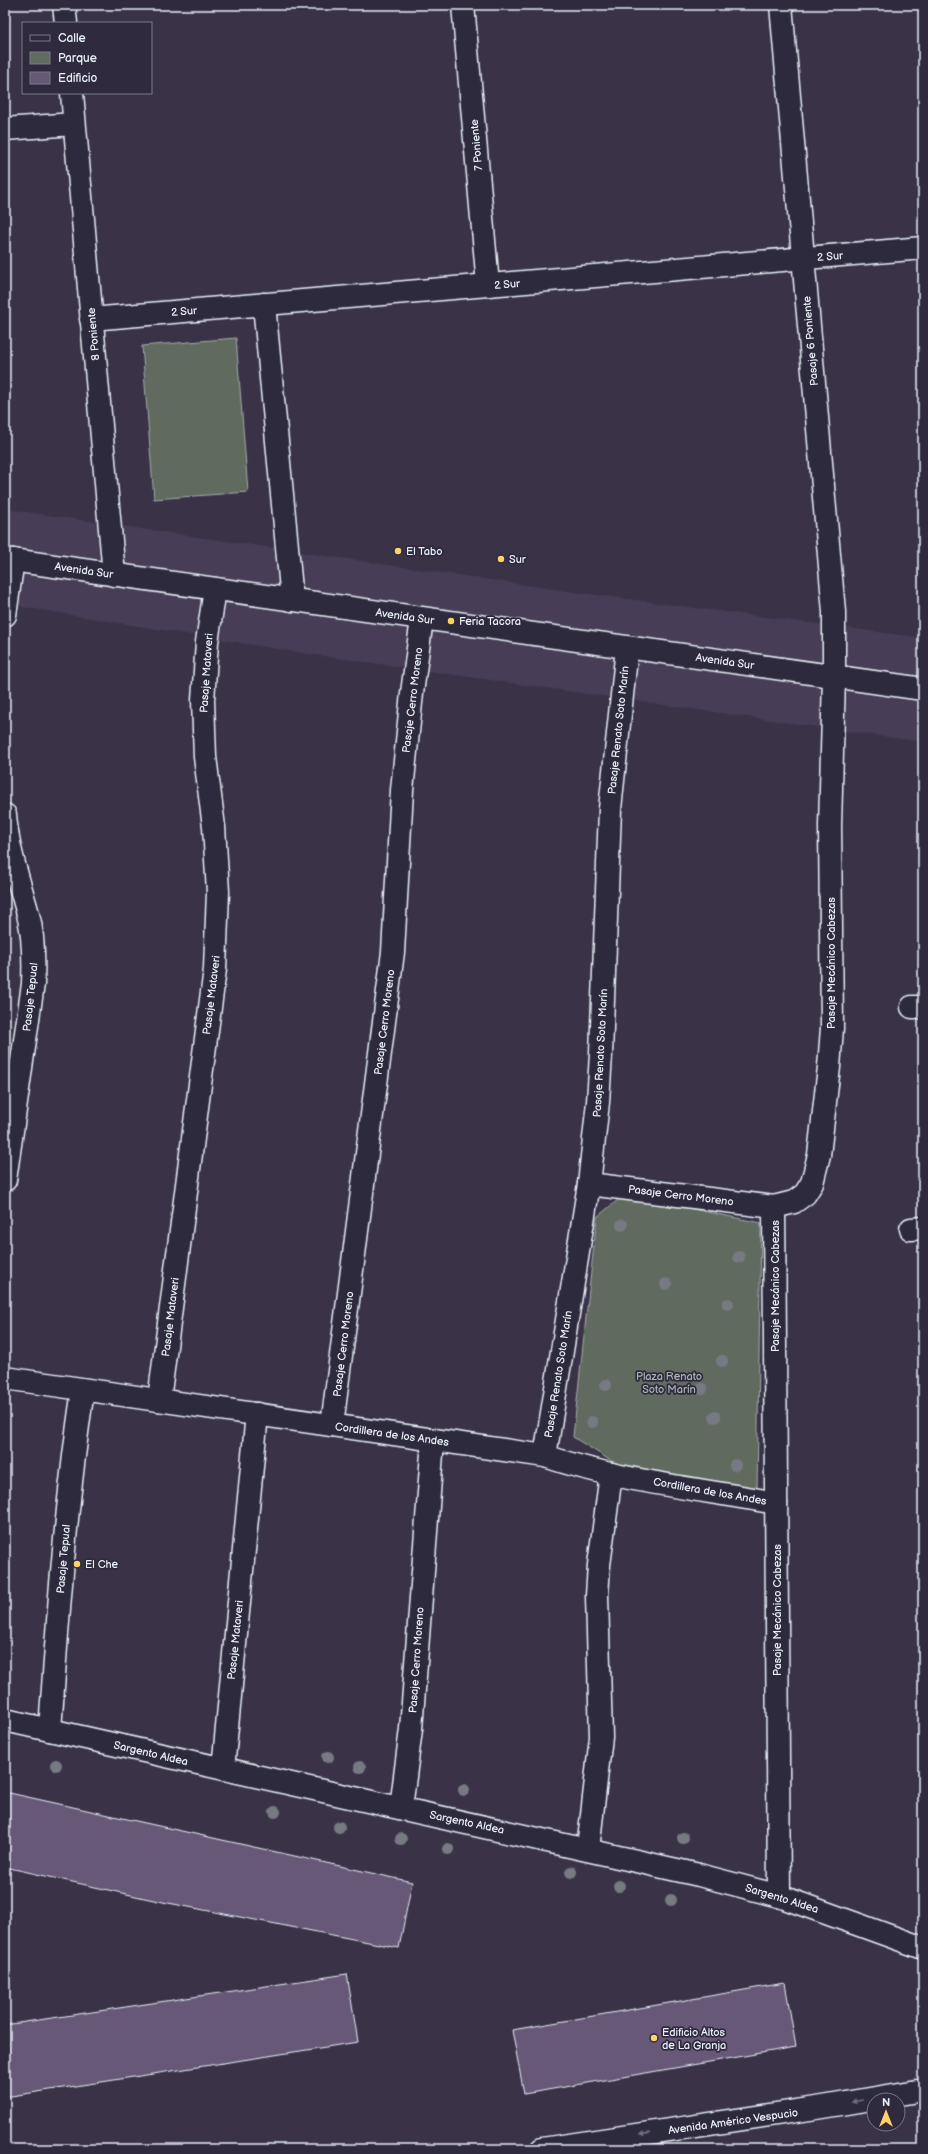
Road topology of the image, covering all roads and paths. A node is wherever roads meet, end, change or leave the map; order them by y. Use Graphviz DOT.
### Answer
graph roads {
  1 [pos="64,5"];
  2 [pos="463,5"];
  3 [pos="781,5"];
  4 [pos="66,22"];
  5 [pos="72,94"];
  6 [pos="74,124"];
  7 [pos="5,130"];
  8 [pos="923,248"];
  9 [pos="803,258"];
  10 [pos="488,285"];
  11 [pos="264,304"];
  12 [pos="91,319"];
  13 [pos="9,559"];
  14 [pos="114,575"];
  15 [pos="215,589"];
  16 [pos="292,600"];
  17 [pos="5,615"];
  18 [pos="422,619"];
  19 [pos="627,648"];
  20 [pos="834,677"];
  21 [pos="923,689"];
  22 [pos="5,815"];
  23 [pos="5,1180"];
  24 [pos="589,1184"];
  25 [pos="774,1207"];
  26 [pos="5,1378"];
  27 [pos="83,1390"];
  28 [pos="159,1400"];
  29 [pos="257,1414"];
  30 [pos="332,1425"];
  31 [pos="433,1440"];
  32 [pos="545,1456"];
  33 [pos="611,1474"];
  34 [pos="776,1503"];
  35 [pos="5,1720"];
  36 [pos="50,1730"];
  37 [pos="223,1769"];
  38 [pos="401,1808"];
  39 [pos="588,1848"];
  40 [pos="778,1896"];
  41 [pos="923,1948"];
  42 [pos="923,2090"];
  43 [pos="542,2149"];
  1 -- 4 [label="street"];
  2 -- 10 [label="street, 7 Poniente"];
  3 -- 9 [label="street, Pasaje 6 Poniente"];
  5 -- 6 [label="street, 8 Poniente"];
  6 -- 7 [label="street"];
  6 -- 12 [label="street, 8 Poniente"];
  8 -- 9 [label="street, 2 Sur"];
  9 -- 10 [label="street, 2 Sur"];
  9 -- 20 [label="street, Pasaje 6 Poniente"];
  10 -- 11 [label="street, 2 Sur"];
  11 -- 12 [label="street, 2 Sur"];
  11 -- 16 [label="street"];
  12 -- 14 [label="street, 8 Poniente"];
  13 -- 14 [label="street, Avenida Sur"];
  13 -- 17 [label="street"];
  14 -- 15 [label="street, Avenida Sur"];
  15 -- 16 [label="street, Avenida Sur"];
  15 -- 28 [label="street, Pasaje Mataveri"];
  16 -- 18 [label="street, Avenida Sur"];
  18 -- 19 [label="street, Avenida Sur"];
  18 -- 30 [label="street, Pasaje Cerro Moreno"];
  19 -- 20 [label="street, Avenida Sur"];
  19 -- 24 [label="street, Pasaje Renato Soto Marín"];
  20 -- 21 [label="street, Avenida Sur"];
  20 -- 25 [label="street, Pasaje Mecánico Cabezas"];
  22 -- 23 [label="street, Pasaje Tepual"];
  24 -- 25 [label="street, Pasaje Cerro Moreno"];
  24 -- 32 [label="street, Pasaje Renato Soto Marín"];
  25 -- 34 [label="street, Pasaje Mecánico Cabezas"];
  26 -- 27 [label="street, Cordillera de los Andes"];
  27 -- 28 [label="street, Cordillera de los Andes"];
  27 -- 36 [label="street, Pasaje Tepual"];
  28 -- 29 [label="street, Cordillera de los Andes"];
  29 -- 30 [label="street, Cordillera de los Andes"];
  29 -- 37 [label="street, Pasaje Mataveri"];
  30 -- 31 [label="street, Cordillera de los Andes"];
  31 -- 32 [label="street, Cordillera de los Andes"];
  31 -- 38 [label="street, Pasaje Cerro Moreno"];
  32 -- 33 [label="street, Cordillera de los Andes"];
  33 -- 34 [label="street, Cordillera de los Andes"];
  33 -- 39 [label="street"];
  34 -- 40 [label="street, Pasaje Mecánico Cabezas"];
  35 -- 36 [label="street, Sargento Aldea"];
  36 -- 37 [label="street, Sargento Aldea"];
  37 -- 38 [label="street, Sargento Aldea"];
  38 -- 39 [label="street, Sargento Aldea"];
  39 -- 40 [label="street, Sargento Aldea"];
  40 -- 41 [label="street, Sargento Aldea"];
  42 -- 43 [label="street, Avenida Américo Vespucio, one-way"];
}
